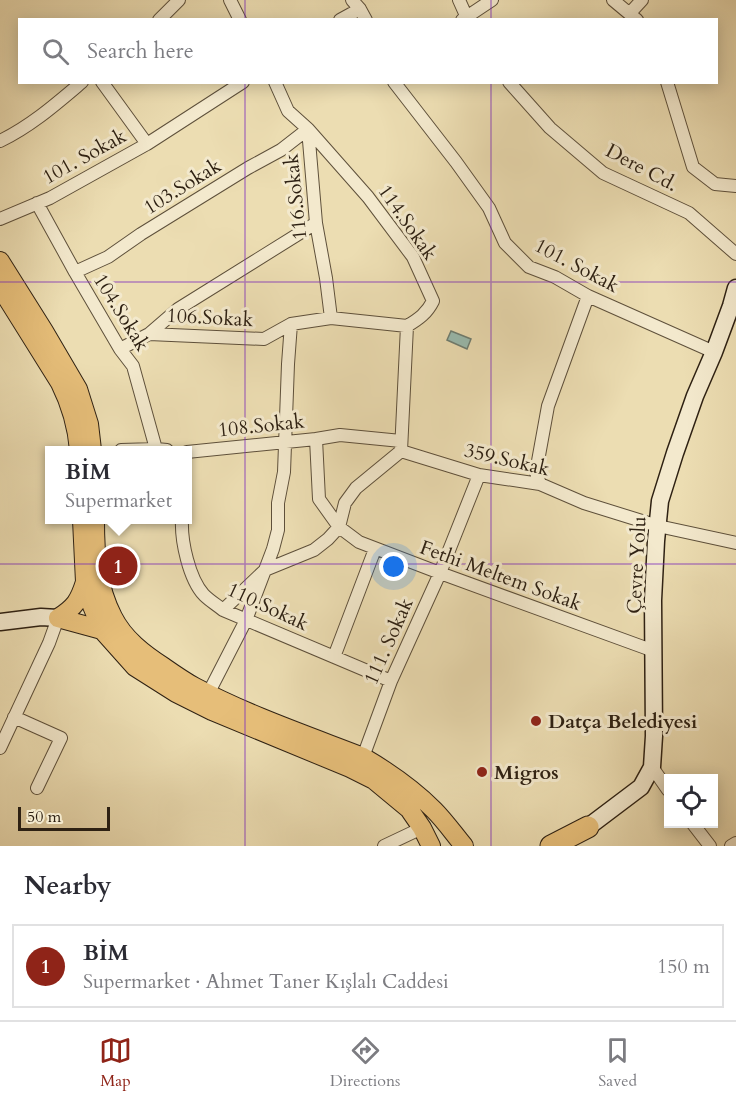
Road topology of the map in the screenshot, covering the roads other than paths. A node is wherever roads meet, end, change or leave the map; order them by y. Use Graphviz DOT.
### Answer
graph roads {
  1 [pos="179,0"];
  2 [pos="230,0"];
  3 [pos="459,0"];
  4 [pos="492,0"];
  5 [pos="613,0"];
  6 [pos="642,0"];
  7 [pos="359,10"];
  8 [pos="633,16"];
  9 [pos="161,18"];
  10 [pos="239,18"];
  11 [pos="344,18"];
  12 [pos="466,18"];
  13 [pos="80,84"];
  14 [pos="103,84"];
  15 [pos="240,84"];
  16 [pos="276,84"];
  17 [pos="396,84"];
  18 [pos="511,84"];
  19 [pos="668,84"];
  20 [pos="308,129"];
  21 [pos="0,141"];
  22 [pos="147,144"];
  23 [pos="736,186"];
  24 [pos="37,203"];
  25 [pos="0,219"];
  26 [pos="316,223"];
  27 [pos="736,254"];
  28 [pos="0,261"];
  29 [pos="75,272"];
  30 [pos="0,287"];
  31 [pos="736,288"];
  32 [pos="588,296"];
  33 [pos="734,307"];
  34 [pos="331,318"];
  35 [pos="291,324"];
  36 [pos="407,326"];
  37 [pos="149,334"];
  38 [pos="120,349"];
  39 [pos="714,352"];
  40 [pos="316,439"];
  41 [pos="285,441"];
  42 [pos="79,446"];
  43 [pos="92,446"];
  44 [pos="160,446"];
  45 [pos="401,446"];
  46 [pos="192,451"];
  47 [pos="479,476"];
  48 [pos="540,484"];
  49 [pos="82,524"];
  50 [pos="95,524"];
  51 [pos="183,524"];
  52 [pos="658,526"];
  53 [pos="339,527"];
  54 [pos="736,543"];
  55 [pos="375,549"];
  56 [pos="265,570"];
  57 [pos="440,573"];
  58 [pos="85,582"];
  59 [pos="223,610"];
  60 [pos="58,618"];
  61 [pos="246,620"];
  62 [pos="0,622"];
  63 [pos="102,630"];
  64 [pos="654,651"];
  65 [pos="334,657"];
  66 [pos="391,681"];
  67 [pos="208,694"];
  68 [pos="14,717"];
  69 [pos="0,748"];
  70 [pos="363,757"];
  71 [pos="652,767"];
  72 [pos="664,783"];
  73 [pos="37,788"];
  74 [pos="588,827"];
  75 [pos="422,828"];
  76 [pos="696,828"];
  77 [pos="736,843"];
  78 [pos="384,846"];
  79 [pos="431,846"];
  80 [pos="464,846"];
  81 [pos="551,846"];
  82 [pos="568,846"];
  83 [pos="710,846"];
  84 [pos="731,846"];
  1 -- 9 [label="street"];
  2 -- 10 [label="street"];
  3 -- 12 [label="street"];
  4 -- 12 [label="street"];
  5 -- 8 [label="street"];
  6 -- 8 [label="street"];
  7 -- 11 [label="street"];
  13 -- 21 [label="street"];
  14 -- 22 [label="street"];
  15 -- 22 [label="street, 101. Sokak"];
  16 -- 20 [label="street, 116.Sokak"];
  17 -- 32 [label="street, 101. Sokak"];
  18 -- 27 [label="street, Dere Cd."];
  19 -- 23 [label="street"];
  20 -- 26 [label="street, 116.Sokak"];
  20 -- 29 [label="street, 103.Sokak"];
  20 -- 36 [label="street, 114.Sokak"];
  22 -- 24 [label="street, 101. Sokak"];
  24 -- 25 [label="street, 101. Sokak"];
  24 -- 29 [label="street, 104.Sokak"];
  26 -- 34 [label="street, 116.Sokak"];
  26 -- 37 [label="street"];
  28 -- 43 [label="main road"];
  29 -- 38 [label="street, 104.Sokak"];
  30 -- 42 [label="main road"];
  31 -- 33 [label="street, Çevre Yolu"];
  32 -- 39 [label="street, 101. Sokak"];
  32 -- 48 [label="street"];
  33 -- 39 [label="street, Çevre Yolu"];
  34 -- 35 [label="street, 106.Sokak"];
  34 -- 36 [label="street, 106.Sokak"];
  35 -- 37 [label="street, 106.Sokak"];
  35 -- 41 [label="street"];
  36 -- 45 [label="street"];
  37 -- 38 [label="street"];
  38 -- 44 [label="street, 104.Sokak"];
  39 -- 52 [label="street, Çevre Yolu"];
  40 -- 41 [label="street, 108.Sokak"];
  40 -- 45 [label="street, 359.Sokak"];
  40 -- 53 [label="street, 108.Sokak"];
  41 -- 46 [label="street, 108.Sokak"];
  41 -- 56 [label="street"];
  45 -- 47 [label="street, 359.Sokak"];
  45 -- 53 [label="street"];
  47 -- 48 [label="street, 359.Sokak"];
  47 -- 57 [label="street, 111. Sokak"];
  48 -- 52 [label="street, 359.Sokak"];
  49 -- 58 [label="main road"];
  50 -- 67 [label="main road"];
  51 -- 59 [label="street, 110.Sokak"];
  52 -- 54 [label="street, 359.Sokak"];
  52 -- 64 [label="street, Çevre Yolu"];
  53 -- 55 [label="street, Fethi Meltem Sokak"];
  53 -- 56 [label="street"];
  55 -- 57 [label="street, Fethi Meltem Sokak"];
  55 -- 65 [label="street"];
  56 -- 59 [label="street"];
  56 -- 61 [label="street"];
  57 -- 64 [label="street, Fethi Meltem Sokak"];
  57 -- 66 [label="street, 111. Sokak"];
  58 -- 60 [label="main road"];
  58 -- 63 [label="main road"];
  59 -- 61 [label="street, 110.Sokak"];
  60 -- 62 [label="street"];
  60 -- 63 [label="main road"];
  60 -- 68 [label="street"];
  61 -- 65 [label="street, 110.Sokak"];
  61 -- 67 [label="street"];
  63 -- 75 [label="main road"];
  64 -- 71 [label="street, Çevre Yolu"];
  65 -- 66 [label="street, 110.Sokak"];
  66 -- 70 [label="street, 111. Sokak"];
  67 -- 70 [label="main road"];
  68 -- 69 [label="street"];
  68 -- 73 [label="street"];
  70 -- 80 [label="main road"];
  71 -- 72 [label="street"];
  71 -- 74 [label="street"];
  74 -- 81 [label="highway"];
  74 -- 82 [label="highway"];
  75 -- 78 [label="street"];
  75 -- 79 [label="main road"];
  76 -- 83 [label="street"];
  77 -- 84 [label="street"];
}
